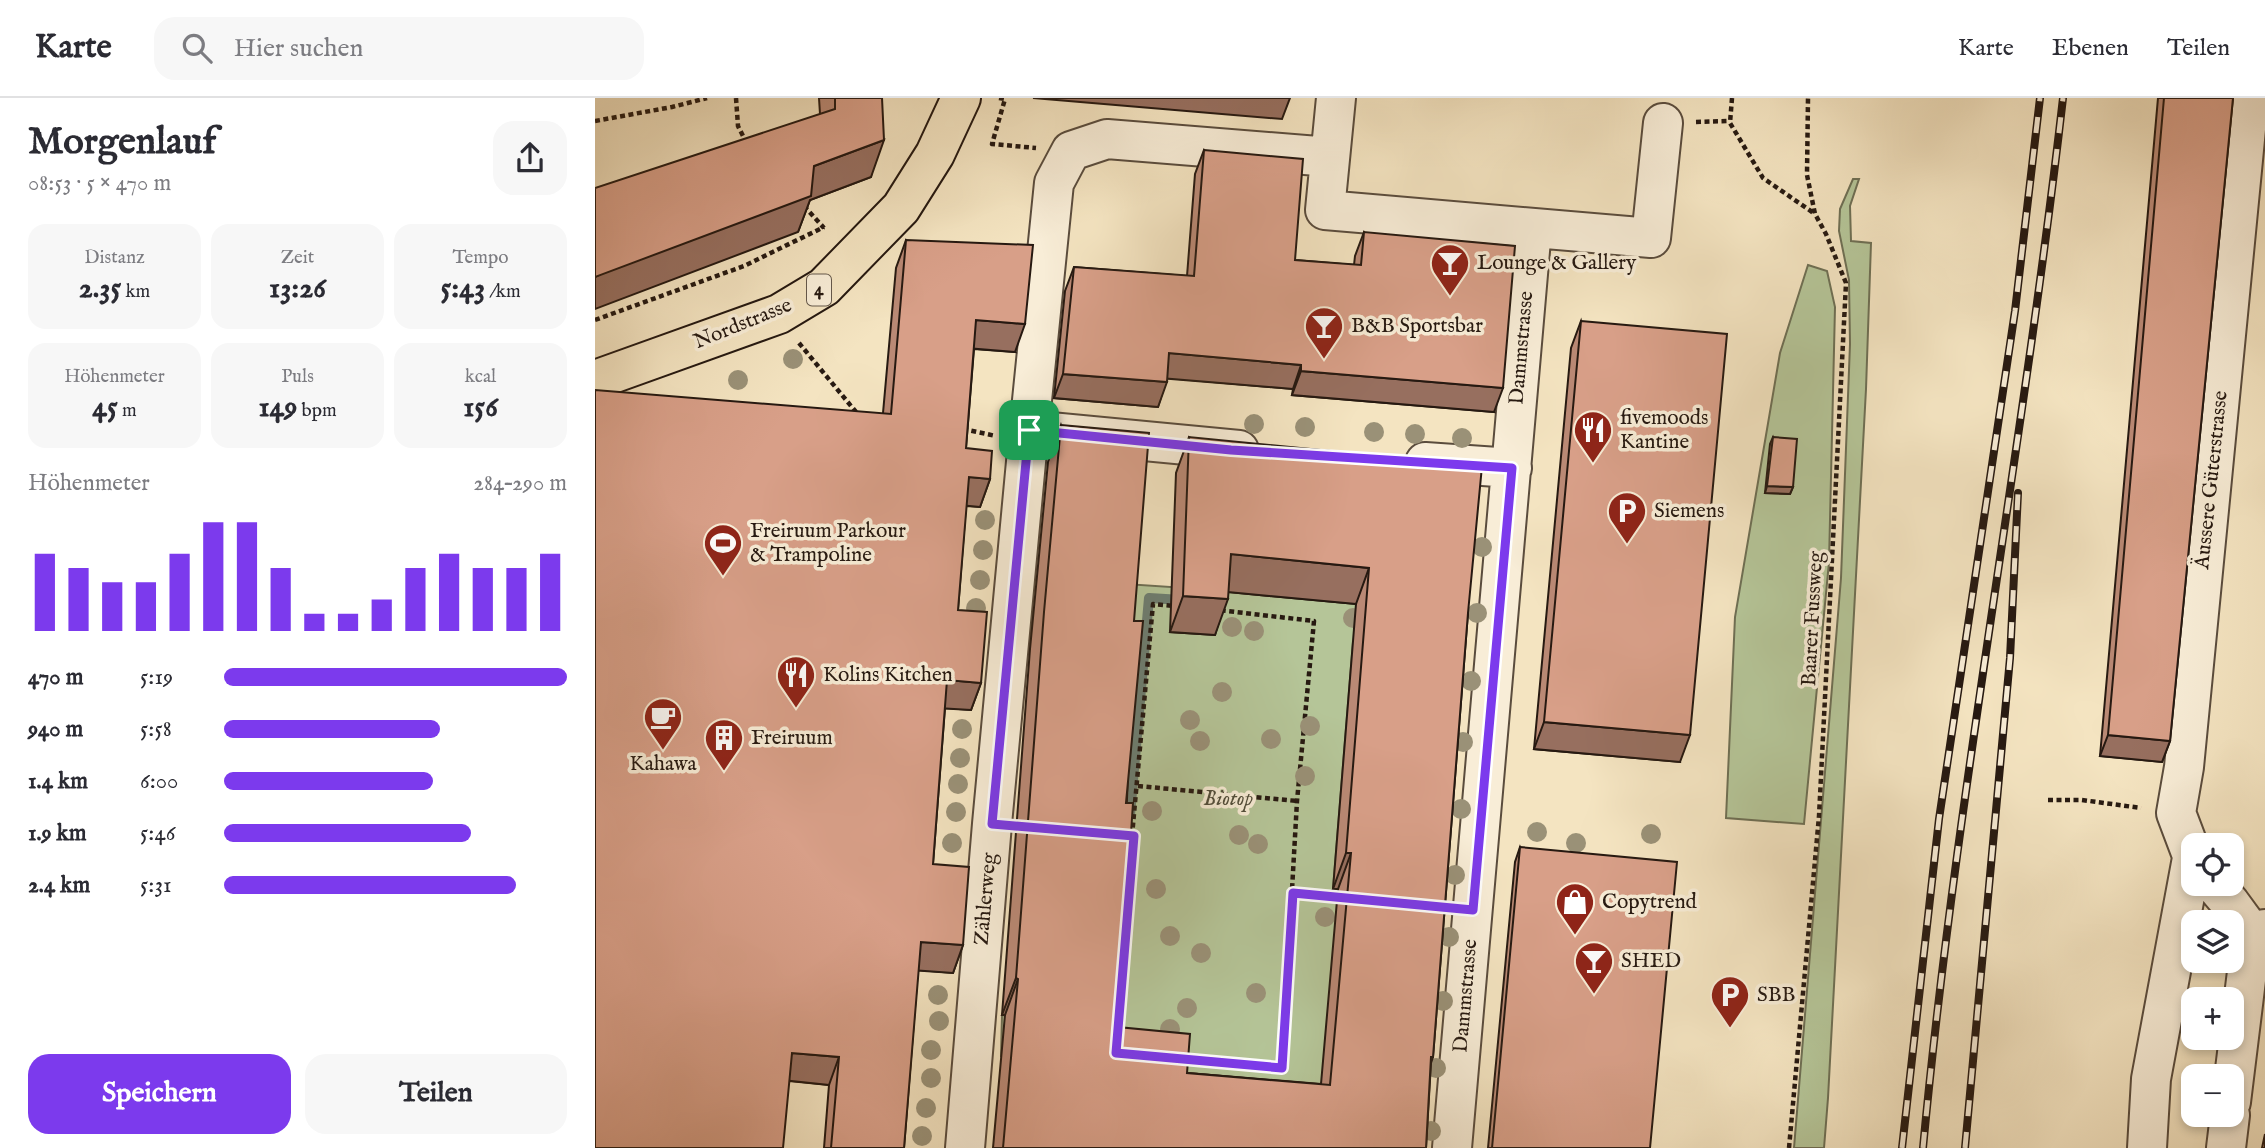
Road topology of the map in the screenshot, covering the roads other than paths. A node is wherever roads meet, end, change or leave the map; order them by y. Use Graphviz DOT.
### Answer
graph roads {
  1 [pos="961,98"];
  2 [pos="1336,98"];
  3 [pos="2249,98"];
  4 [pos="1663,123"];
  5 [pos="1330,157"];
  6 [pos="1532,228"];
  7 [pos="595,380"];
  8 [pos="1028,435"];
  9 [pos="1272,452"];
  10 [pos="1392,460"];
  11 [pos="1512,468"];
  12 [pos="2184,833"];
  13 [pos="2186,896"];
  14 [pos="2245,919"];
  15 [pos="2234,1064"];
  16 [pos="2229,1127"];
  17 [pos="965,1148"];
  18 [pos="1452,1148"];
  19 [pos="2147,1148"];
  20 [pos="2226,1148"];
  1 -- 7 [label="main road, Nordstrasse / 4"];
  2 -- 5 [label="street"];
  3 -- 12 [label="street, Äussere Güterstrasse"];
  4 -- 6 [label="street"];
  5 -- 6 [label="street"];
  5 -- 8 [label="street, Zählerweg"];
  6 -- 11 [label="street, Dammstrasse"];
  8 -- 9 [label="street"];
  8 -- 17 [label="street, Zählerweg"];
  10 -- 11 [label="street"];
  11 -- 18 [label="street, Dammstrasse"];
  13 -- 19 [label="street"];
  14 -- 15 [label="street"];
  16 -- 20 [label="street"];
}
